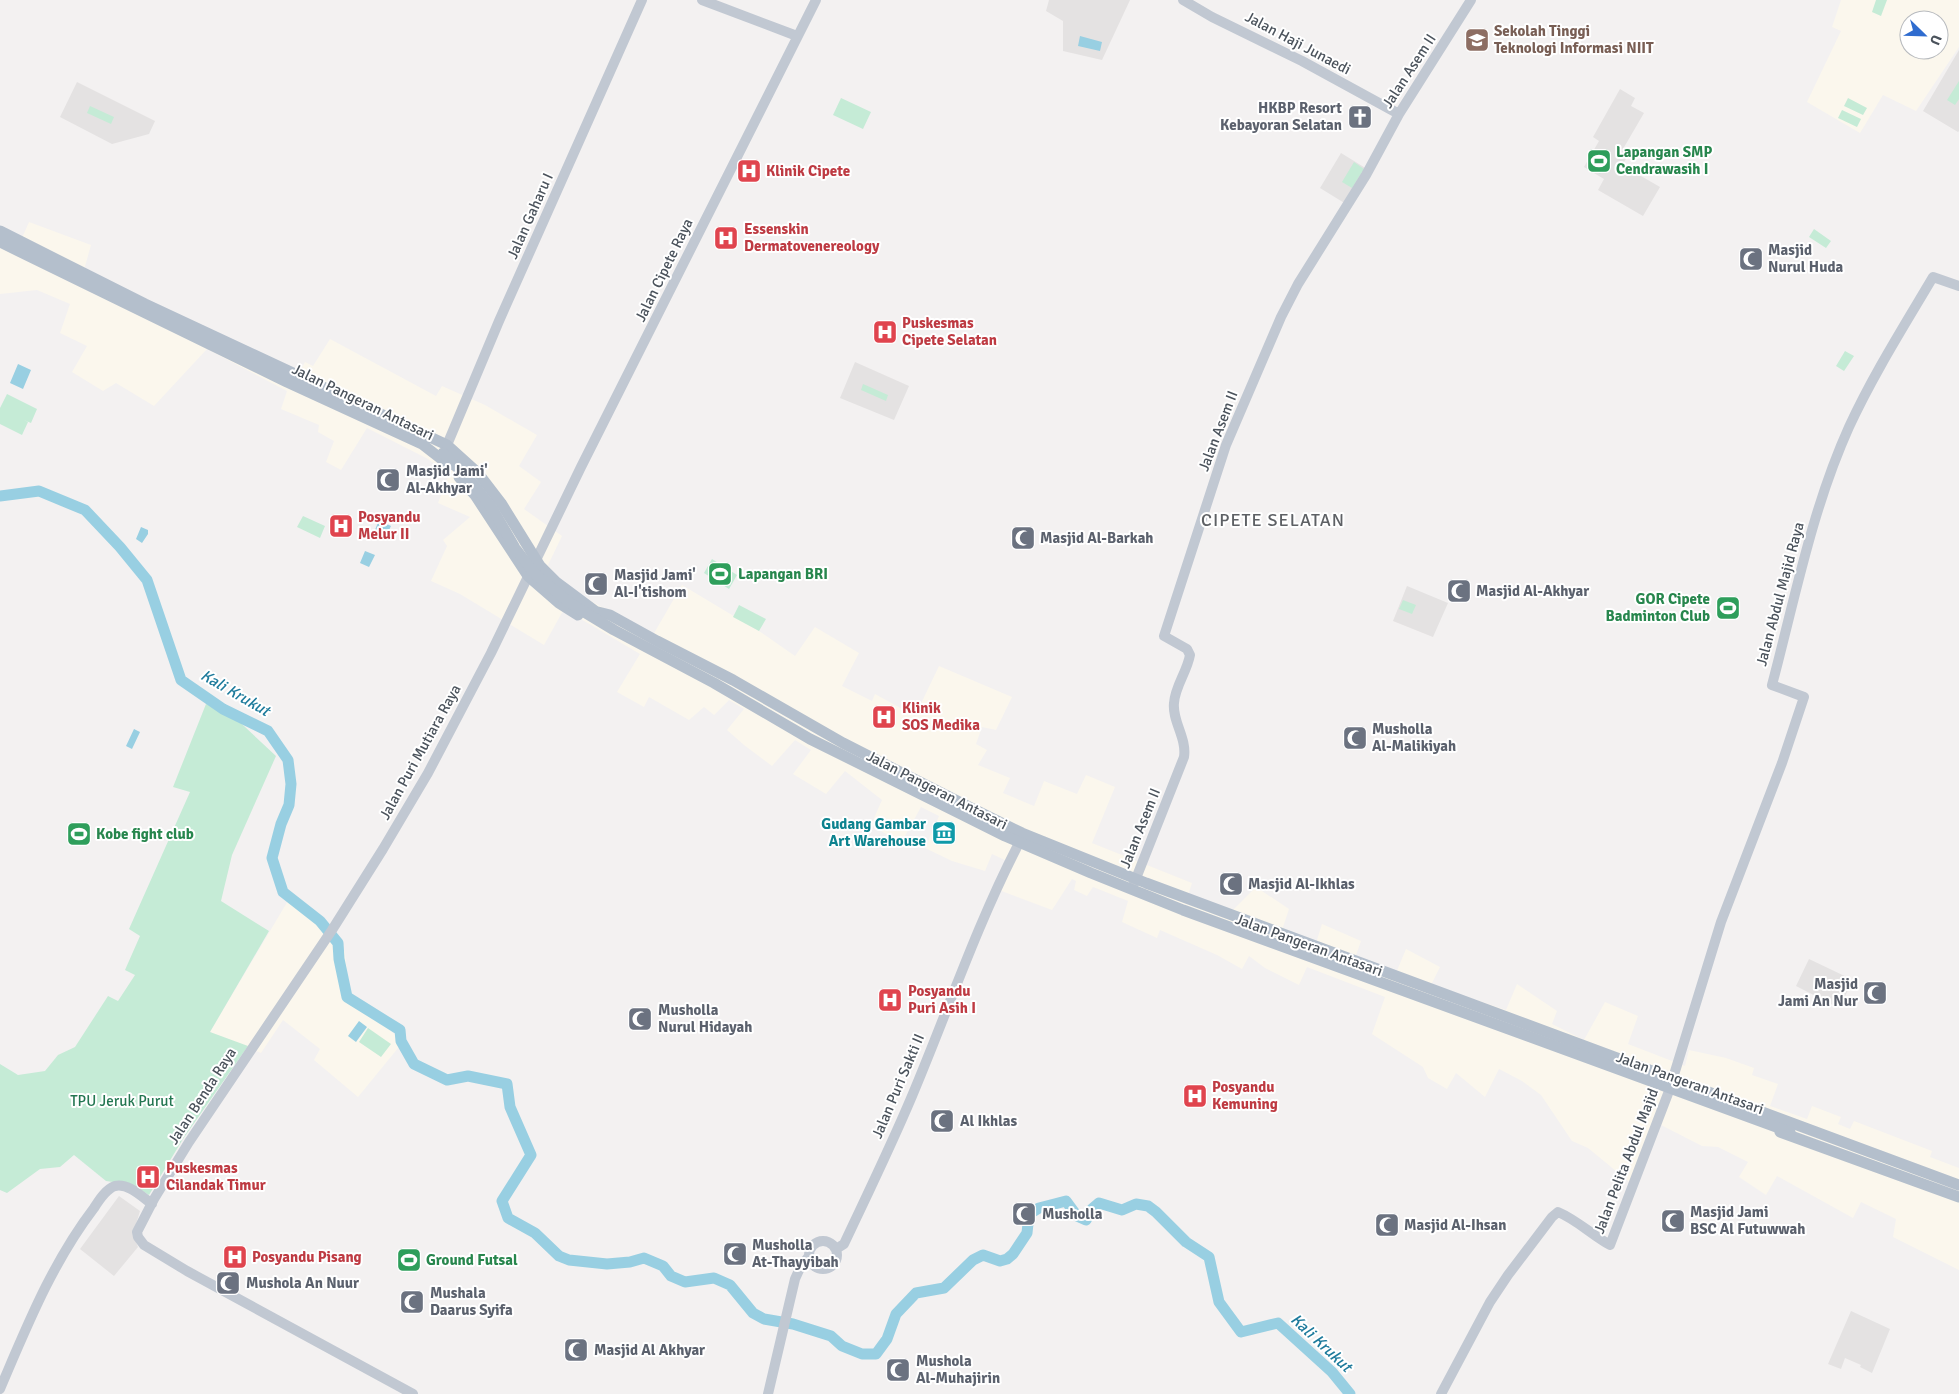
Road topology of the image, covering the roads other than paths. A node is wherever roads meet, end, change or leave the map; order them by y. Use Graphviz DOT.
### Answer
graph roads {
  1 [pos="642,0"];
  2 [pos="702,0"];
  3 [pos="816,0"];
  4 [pos="1182,0"];
  5 [pos="1471,0"];
  6 [pos="797,36"];
  7 [pos="1399,114"];
  8 [pos="0,231"];
  9 [pos="0,242"];
  10 [pos="1959,286"];
  11 [pos="422,444"];
  12 [pos="445,449"];
  13 [pos="538,560"];
  14 [pos="528,576"];
  15 [pos="594,611"];
  16 [pos="952,798"];
  17 [pos="946,810"];
  18 [pos="1017,847"];
  19 [pos="1135,879"];
  20 [pos="1130,893"];
  21 [pos="1218,910"];
  22 [pos="1213,925"];
  23 [pos="330,933"];
  24 [pos="1673,1078"];
  25 [pos="1668,1091"];
  26 [pos="1959,1187"];
  27 [pos="1959,1196"];
  28 [pos="152,1204"];
  29 [pos="836,1250"];
  30 [pos="809,1256"];
  31 [pos="0,1389"];
  32 [pos="414,1394"];
  33 [pos="768,1394"];
  34 [pos="1441,1394"];
  1 -- 12 [label="street, Jalan Gaharu I"];
  2 -- 6 [label="street"];
  3 -- 6 [label="street, Jalan Cipete Raya"];
  4 -- 7 [label="street, Jalan Haji Junaedi"];
  5 -- 7 [label="street, Jalan Asem II"];
  6 -- 13 [label="street, Jalan Cipete Raya"];
  7 -- 19 [label="street, Jalan Asem II"];
  8 -- 12 [label="main road, Jalan Pangeran Antasari"];
  9 -- 11 [label="main road, Jalan Pangeran Antasari"];
  10 -- 24 [label="street, Jalan Abdul Majid Raya"];
  11 -- 12 [label="main road"];
  11 -- 14 [label="main road, Jalan Pangeran Antasari"];
  12 -- 13 [label="main road, Jalan Pangeran Antasari"];
  12 -- 27 [label="main road, bridge"];
  13 -- 14 [label="street, Jalan Cipete Raya"];
  13 -- 15 [label="main road, Jalan Pangeran Antasari"];
  14 -- 17 [label="main road, Jalan Pangeran Antasari"];
  14 -- 23 [label="street, Jalan Puri Mutiara Raya"];
  15 -- 16 [label="main road, Jalan Pangeran Antasari"];
  15 -- 26 [label="main road"];
  16 -- 17 [label="main road"];
  16 -- 19 [label="main road, Jalan Pangeran Antasari"];
  17 -- 18 [label="main road, Jalan Pangeran Antasari"];
  18 -- 20 [label="main road, Jalan Pangeran Antasari"];
  18 -- 29 [label="street, Jalan Puri Sakti II"];
  19 -- 20 [label="street, Jalan Asem II"];
  19 -- 21 [label="main road, Jalan Pangeran Antasari"];
  20 -- 22 [label="main road, Jalan Pangeran Antasari"];
  21 -- 22 [label="main road"];
  21 -- 24 [label="main road, Jalan Pangeran Antasari"];
  22 -- 25 [label="main road, Jalan Pangeran Antasari"];
  23 -- 28 [label="street, Jalan Benda Raya"];
  24 -- 25 [label="street, Jalan Pelita Abdul Majid"];
  24 -- 26 [label="main road, Jalan Pangeran Antasari"];
  25 -- 27 [label="main road, Jalan Pangeran Antasari"];
  25 -- 34 [label="street, Jalan Pelita Abdul Majid"];
  28 -- 31 [label="street"];
  28 -- 32 [label="street, Jalan Benda Raya"];
  29 -- 30 [label="street"];
  29 -- 30 [label="street"];
  30 -- 33 [label="street"];
}
